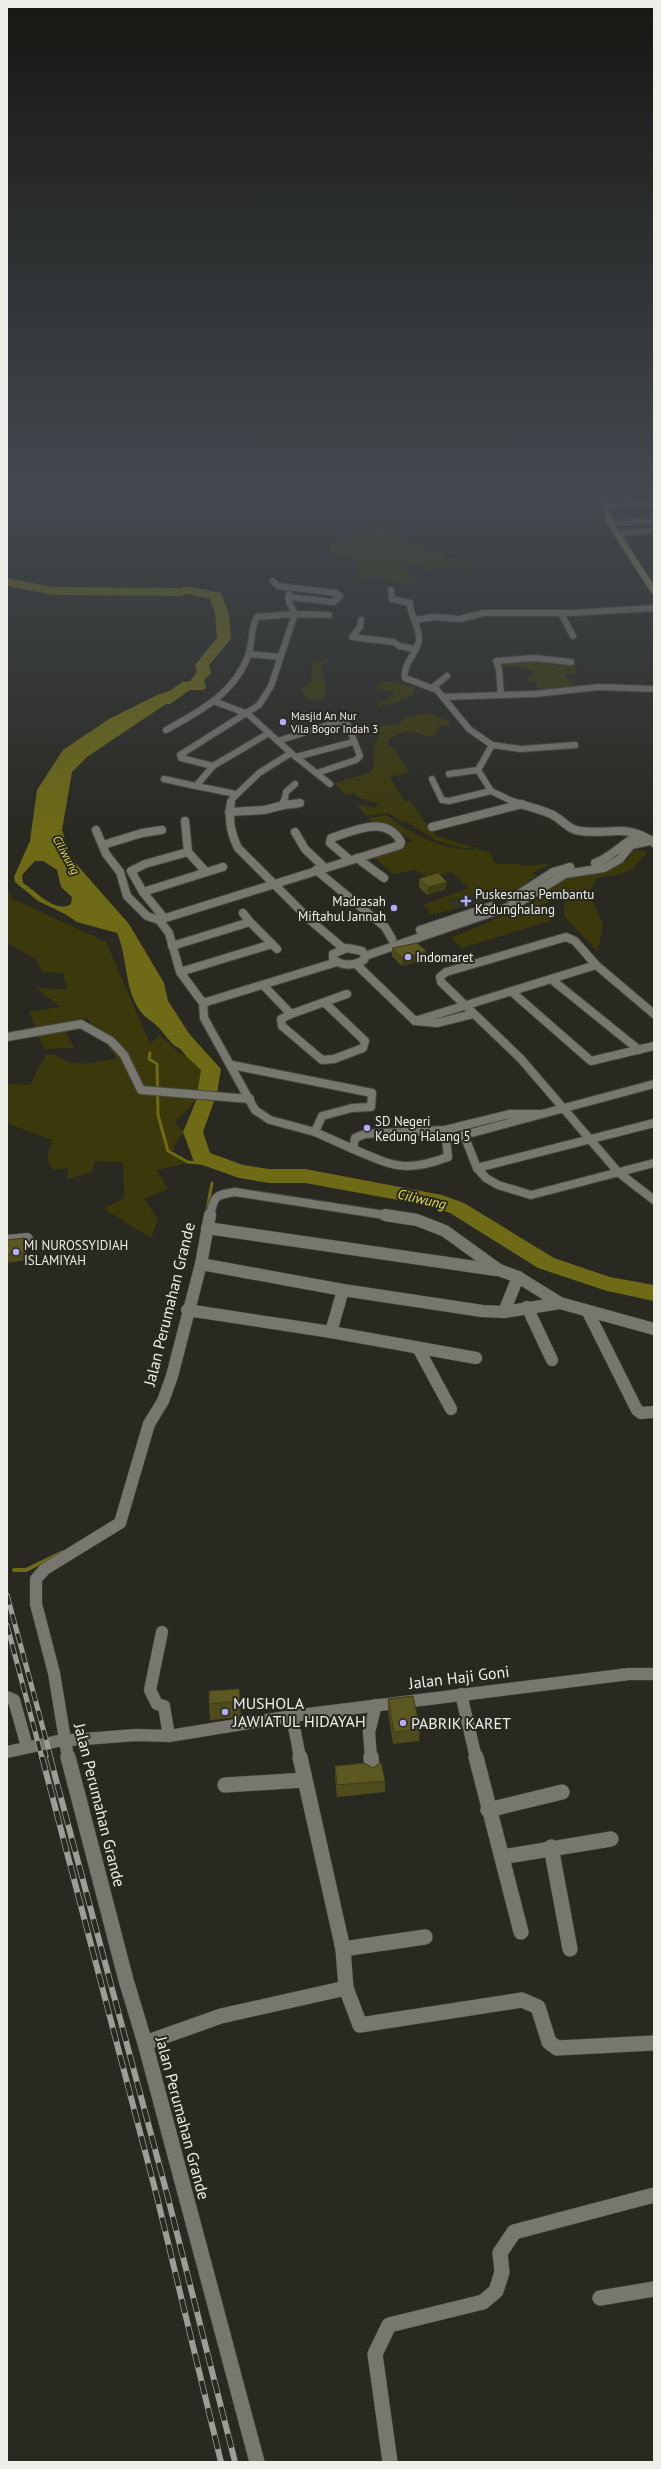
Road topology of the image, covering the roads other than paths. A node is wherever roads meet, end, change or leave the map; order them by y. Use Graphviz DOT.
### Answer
graph roads {
  1 [pos="291,604"];
  2 [pos="410,604"];
  3 [pos="654,608"];
  4 [pos="561,613"];
  5 [pos="294,614"];
  6 [pos="329,615"];
  7 [pos="361,620"];
  8 [pos="414,620"];
  9 [pos="573,636"];
  10 [pos="414,649"];
  11 [pos="249,654"];
  12 [pos="280,657"];
  13 [pos="571,662"];
  14 [pos="447,676"];
  15 [pos="432,688"];
  16 [pos="654,688"];
  17 [pos="501,695"];
  18 [pos="444,697"];
  19 [pos="216,702"];
  20 [pos="248,714"];
  21 [pos="166,730"];
  22 [pos="269,733"];
  23 [pos="278,741"];
  24 [pos="353,742"];
  25 [pos="492,745"];
  26 [pos="575,745"];
  27 [pos="294,755"];
  28 [pos="213,766"];
  29 [pos="478,770"];
  30 [pos="317,773"];
  31 [pos="450,774"];
  32 [pos="164,779"];
  33 [pos="432,779"];
  34 [pos="295,784"];
  35 [pos="330,784"];
  36 [pos="196,786"];
  37 [pos="491,791"];
  38 [pos="236,794"];
  39 [pos="300,803"];
  40 [pos="522,804"];
  41 [pos="284,805"];
  42 [pos="229,812"];
  43 [pos="185,821"];
  44 [pos="432,827"];
  45 [pos="96,830"];
  46 [pos="162,830"];
  47 [pos="294,832"];
  48 [pos="646,835"];
  49 [pos="653,839"];
  50 [pos="103,845"];
  51 [pos="188,852"];
  52 [pos="615,853"];
  53 [pos="624,853"];
  54 [pos="353,859"];
  55 [pos="223,867"];
  56 [pos="324,867"];
  57 [pos="316,870"];
  58 [pos="206,872"];
  59 [pos="384,878"];
  60 [pos="274,884"];
  61 [pos="143,892"];
  62 [pos="242,913"];
  63 [pos="162,919"];
  64 [pos="250,922"];
  65 [pos="394,942"];
  66 [pos="172,946"];
  67 [pos="342,948"];
  68 [pos="364,954"];
  69 [pos="337,962"];
  70 [pos="357,965"];
  71 [pos="596,965"];
  72 [pos="180,972"];
  73 [pos="551,979"];
  74 [pos="263,985"];
  75 [pos="512,992"];
  76 [pos="347,994"];
  77 [pos="203,1003"];
  78 [pos="325,1003"];
  79 [pos="466,1006"];
  80 [pos="291,1014"];
  81 [pos="473,1014"];
  82 [pos="654,1014"];
  83 [pos="415,1021"];
  84 [pos="7,1037"];
  85 [pos="654,1046"];
  86 [pos="639,1050"];
  87 [pos="232,1065"];
  88 [pos="654,1084"];
  89 [pos="250,1099"];
  90 [pos="565,1109"];
  91 [pos="538,1114"];
  92 [pos="654,1123"];
  93 [pos="445,1130"];
  94 [pos="315,1132"];
  95 [pos="591,1139"];
  96 [pos="353,1149"];
  97 [pos="654,1163"];
  98 [pos="477,1168"];
  99 [pos="618,1172"];
  100 [pos="654,1200"];
  101 [pos="207,1228"];
  102 [pos="26,1239"];
  103 [pos="7,1241"];
  104 [pos="201,1264"];
  105 [pos="499,1270"];
  106 [pos="518,1277"];
  107 [pos="342,1290"];
  108 [pos="560,1304"];
  109 [pos="527,1307"];
  110 [pos="188,1310"];
  111 [pos="504,1312"];
  112 [pos="588,1312"];
  113 [pos="654,1330"];
  114 [pos="331,1332"];
  115 [pos="418,1348"];
  116 [pos="476,1358"];
  117 [pos="552,1360"];
  118 [pos="451,1408"];
  119 [pos="654,1412"];
  120 [pos="162,1632"];
  121 [pos="654,1674"];
  122 [pos="461,1694"];
  123 [pos="7,1697"];
  124 [pos="376,1705"];
  125 [pos="292,1716"];
  126 [pos="169,1736"];
  127 [pos="64,1741"];
  128 [pos="27,1746"];
  129 [pos="7,1752"];
  130 [pos="372,1771"];
  131 [pos="304,1780"];
  132 [pos="225,1785"];
  133 [pos="562,1792"];
  134 [pos="488,1810"];
  135 [pos="610,1839"];
  136 [pos="551,1847"];
  137 [pos="502,1857"];
  138 [pos="521,1932"];
  139 [pos="425,1937"];
  140 [pos="343,1949"];
  141 [pos="570,1949"];
  142 [pos="346,1988"];
  143 [pos="145,2043"];
  144 [pos="654,2043"];
  145 [pos="654,2194"];
  146 [pos="654,2289"];
  147 [pos="600,2298"];
  148 [pos="257,2462"];
  149 [pos="390,2462"];
  1 -- 5 [label="street"];
  2 -- 8 [label="street"];
  3 -- 4 [label="street"];
  4 -- 8 [label="street"];
  4 -- 9 [label="street"];
  5 -- 6 [label="street"];
  5 -- 11 [label="street"];
  5 -- 12 [label="street"];
  7 -- 10 [label="street"];
  8 -- 10 [label="street"];
  10 -- 15 [label="street"];
  11 -- 12 [label="street"];
  11 -- 19 [label="street"];
  12 -- 20 [label="street"];
  13 -- 17 [label="street"];
  14 -- 15 [label="street"];
  15 -- 18 [label="street"];
  16 -- 17 [label="street"];
  17 -- 18 [label="street"];
  18 -- 25 [label="street"];
  19 -- 20 [label="street"];
  19 -- 21 [label="street"];
  20 -- 22 [label="street"];
  20 -- 28 [label="street"];
  22 -- 23 [label="street"];
  22 -- 28 [label="street"];
  23 -- 24 [label="street"];
  23 -- 27 [label="street"];
  24 -- 27 [label="street"];
  24 -- 30 [label="street"];
  25 -- 26 [label="street"];
  25 -- 29 [label="street"];
  27 -- 30 [label="street"];
  27 -- 38 [label="street"];
  28 -- 36 [label="street"];
  29 -- 31 [label="street"];
  29 -- 37 [label="street"];
  30 -- 35 [label="street"];
  32 -- 36 [label="street"];
  33 -- 37 [label="street"];
  34 -- 41 [label="street"];
  36 -- 38 [label="street"];
  37 -- 40 [label="street"];
  38 -- 42 [label="street"];
  39 -- 41 [label="street"];
  40 -- 44 [label="street"];
  40 -- 48 [label="street"];
  41 -- 42 [label="street"];
  42 -- 60 [label="street"];
  43 -- 51 [label="street"];
  45 -- 50 [label="street"];
  46 -- 50 [label="street"];
  47 -- 56 [label="street"];
  48 -- 49 [label="street"];
  48 -- 52 [label="street"];
  49 -- 53 [label="street"];
  50 -- 63 [label="street"];
  51 -- 58 [label="street"];
  51 -- 61 [label="street"];
  52 -- 53 [label="street"];
  52 -- 65 [label="street"];
  53 -- 65 [label="street"];
  54 -- 54 [label="street"];
  54 -- 56 [label="street"];
  54 -- 59 [label="street"];
  55 -- 58 [label="street"];
  56 -- 57 [label="street"];
  57 -- 60 [label="street"];
  57 -- 65 [label="street"];
  58 -- 61 [label="street"];
  60 -- 63 [label="street"];
  60 -- 67 [label="street"];
  61 -- 63 [label="street"];
  62 -- 64 [label="street"];
  63 -- 66 [label="street"];
  64 -- 66 [label="street"];
  64 -- 72 [label="street"];
  65 -- 68 [label="street"];
  66 -- 72 [label="street"];
  67 -- 68 [label="street"];
  67 -- 69 [label="street"];
  68 -- 70 [label="street"];
  69 -- 70 [label="street"];
  69 -- 74 [label="street"];
  70 -- 83 [label="street"];
  71 -- 73 [label="street"];
  71 -- 79 [label="street"];
  71 -- 82 [label="street"];
  72 -- 77 [label="street"];
  73 -- 75 [label="street"];
  73 -- 86 [label="street"];
  74 -- 77 [label="street"];
  74 -- 80 [label="street"];
  75 -- 79 [label="street"];
  75 -- 86 [label="street"];
  76 -- 78 [label="street"];
  77 -- 87 [label="street"];
  78 -- 80 [label="street"];
  78 -- 80 [label="street"];
  79 -- 81 [label="street"];
  79 -- 83 [label="street"];
  81 -- 83 [label="street"];
  81 -- 90 [label="street"];
  84 -- 89 [label="street"];
  85 -- 86 [label="street"];
  87 -- 89 [label="street"];
  87 -- 94 [label="street"];
  88 -- 90 [label="street"];
  89 -- 94 [label="street"];
  90 -- 91 [label="street"];
  90 -- 95 [label="street"];
  91 -- 93 [label="street"];
  91 -- 98 [label="street"];
  92 -- 95 [label="street"];
  93 -- 96 [label="street"];
  93 -- 96 [label="street"];
  94 -- 96 [label="street"];
  95 -- 98 [label="street"];
  95 -- 99 [label="street"];
  97 -- 99 [label="street"];
  98 -- 99 [label="street"];
  99 -- 100 [label="street"];
  101 -- 104 [label="street, Jalan Perumahan Grande"];
  101 -- 105 [label="street"];
  101 -- 105 [label="street, Jalan Perumahan Grande"];
  102 -- 103 [label="street"];
  104 -- 107 [label="street"];
  104 -- 110 [label="street, Jalan Perumahan Grande"];
  105 -- 106 [label="street"];
  106 -- 108 [label="street"];
  106 -- 111 [label="street"];
  107 -- 111 [label="street"];
  107 -- 114 [label="street"];
  108 -- 109 [label="street"];
  108 -- 112 [label="street"];
  109 -- 111 [label="street"];
  109 -- 117 [label="street"];
  110 -- 114 [label="street"];
  110 -- 127 [label="street, Jalan Perumahan Grande"];
  112 -- 113 [label="street"];
  112 -- 119 [label="street"];
  114 -- 115 [label="street"];
  115 -- 116 [label="street"];
  115 -- 118 [label="street"];
  120 -- 126 [label="street"];
  121 -- 122 [label="street, Jalan Haji Goni"];
  122 -- 124 [label="street, Jalan Haji Goni"];
  122 -- 134 [label="street"];
  123 -- 128 [label="street"];
  124 -- 125 [label="street, Jalan Haji Goni"];
  124 -- 130 [label="street"];
  125 -- 126 [label="street, Jalan Haji Goni"];
  125 -- 131 [label="street"];
  126 -- 127 [label="street, Jalan Haji Goni"];
  127 -- 128 [label="street, Jalan Haji Goni"];
  127 -- 143 [label="street, Jalan Perumahan Grande"];
  128 -- 129 [label="street, Jalan Haji Goni"];
  131 -- 132 [label="street"];
  131 -- 140 [label="street"];
  133 -- 134 [label="street"];
  134 -- 137 [label="street"];
  135 -- 136 [label="street"];
  136 -- 137 [label="street"];
  136 -- 141 [label="street"];
  137 -- 138 [label="street"];
  139 -- 140 [label="street"];
  140 -- 142 [label="street"];
  142 -- 143 [label="street"];
  142 -- 144 [label="street"];
  143 -- 148 [label="street, Jalan Perumahan Grande"];
  145 -- 149 [label="street"];
  146 -- 147 [label="street"];
}
